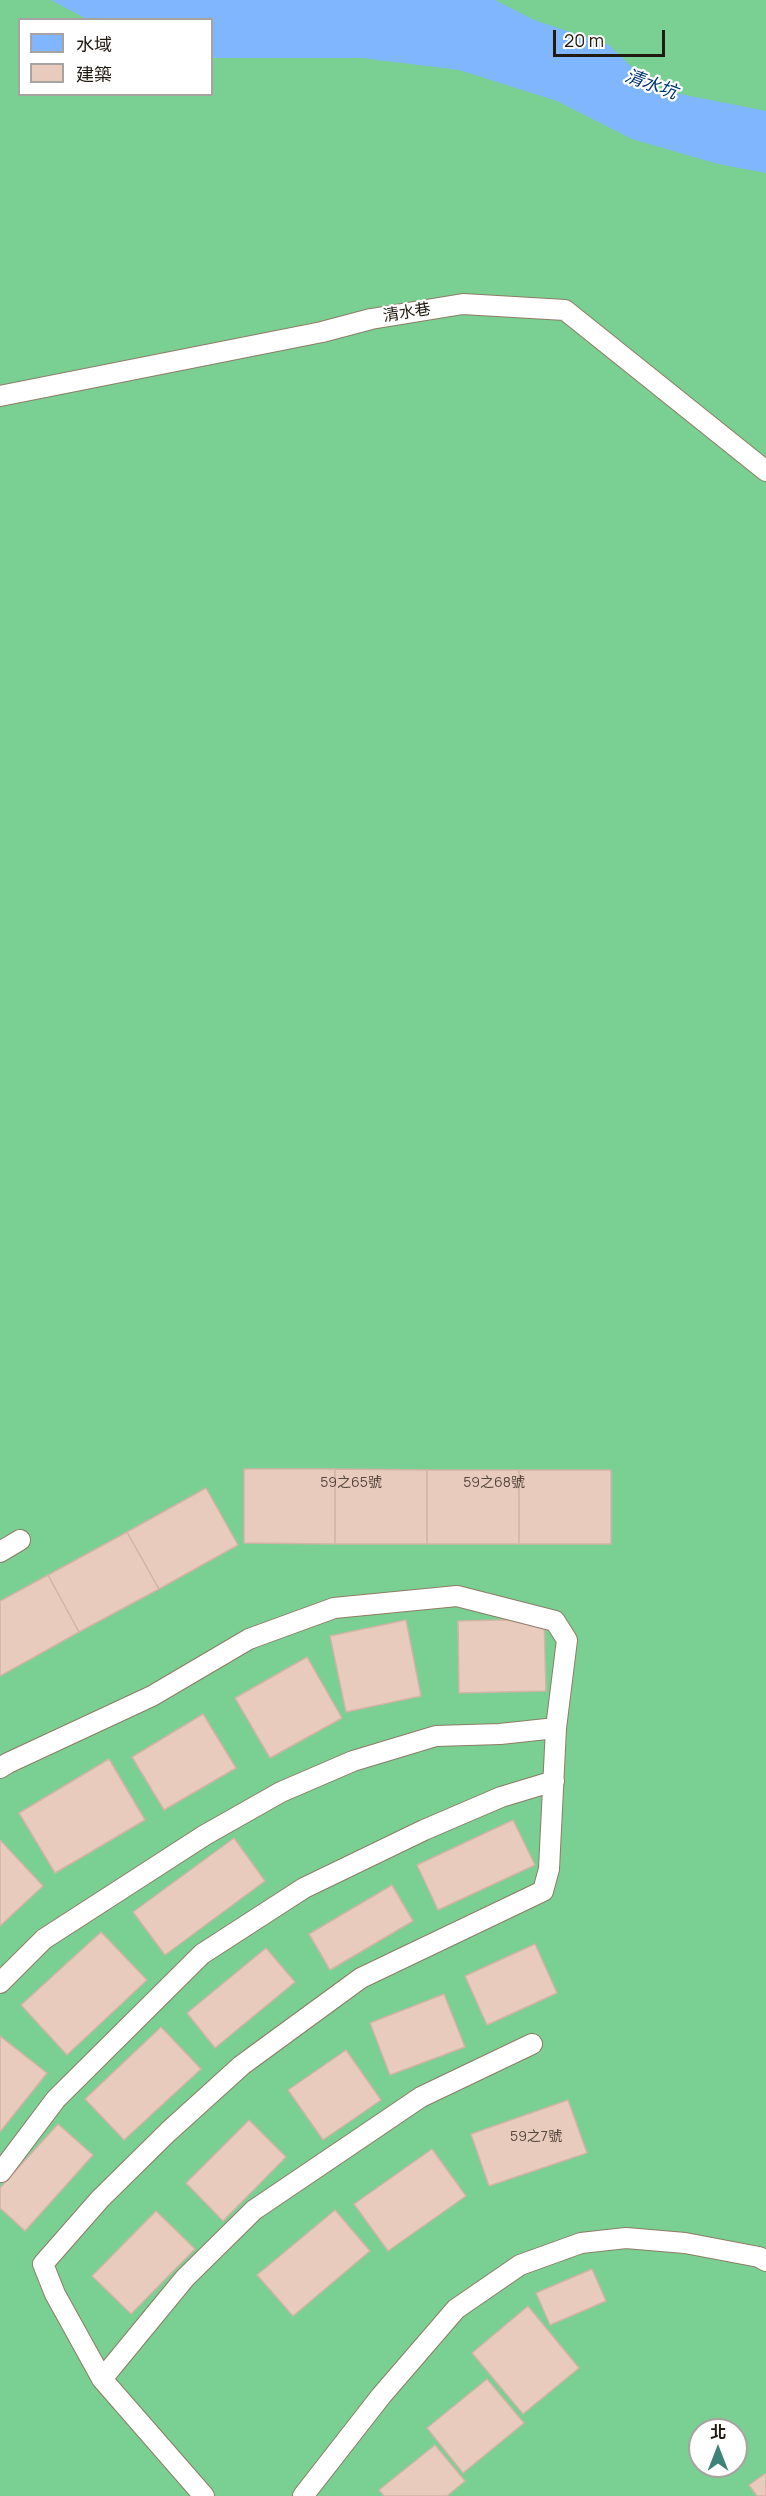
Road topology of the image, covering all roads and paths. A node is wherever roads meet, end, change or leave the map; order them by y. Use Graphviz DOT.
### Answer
graph roads {
  1 [pos="0,396"];
  2 [pos="766,471"];
  3 [pos="20,1540"];
  4 [pos="0,1552"];
  5 [pos="556,1728"];
  6 [pos="3,1760"];
  7 [pos="554,1781"];
  8 [pos="0,1983"];
  9 [pos="532,2044"];
  10 [pos="1,2172"];
  11 [pos="766,2261"];
  12 [pos="102,2379"];
  13 [pos="204,2496"];
  14 [pos="303,2496"];
  1 -- 2 [label="lane, 清水巷"];
  3 -- 4 [label="lane"];
  5 -- 6 [label="lane"];
  5 -- 7 [label="lane"];
  5 -- 8 [label="lane"];
  7 -- 10 [label="lane"];
  7 -- 12 [label="lane"];
  9 -- 12 [label="lane"];
  11 -- 14 [label="lane"];
  12 -- 13 [label="lane"];
}
